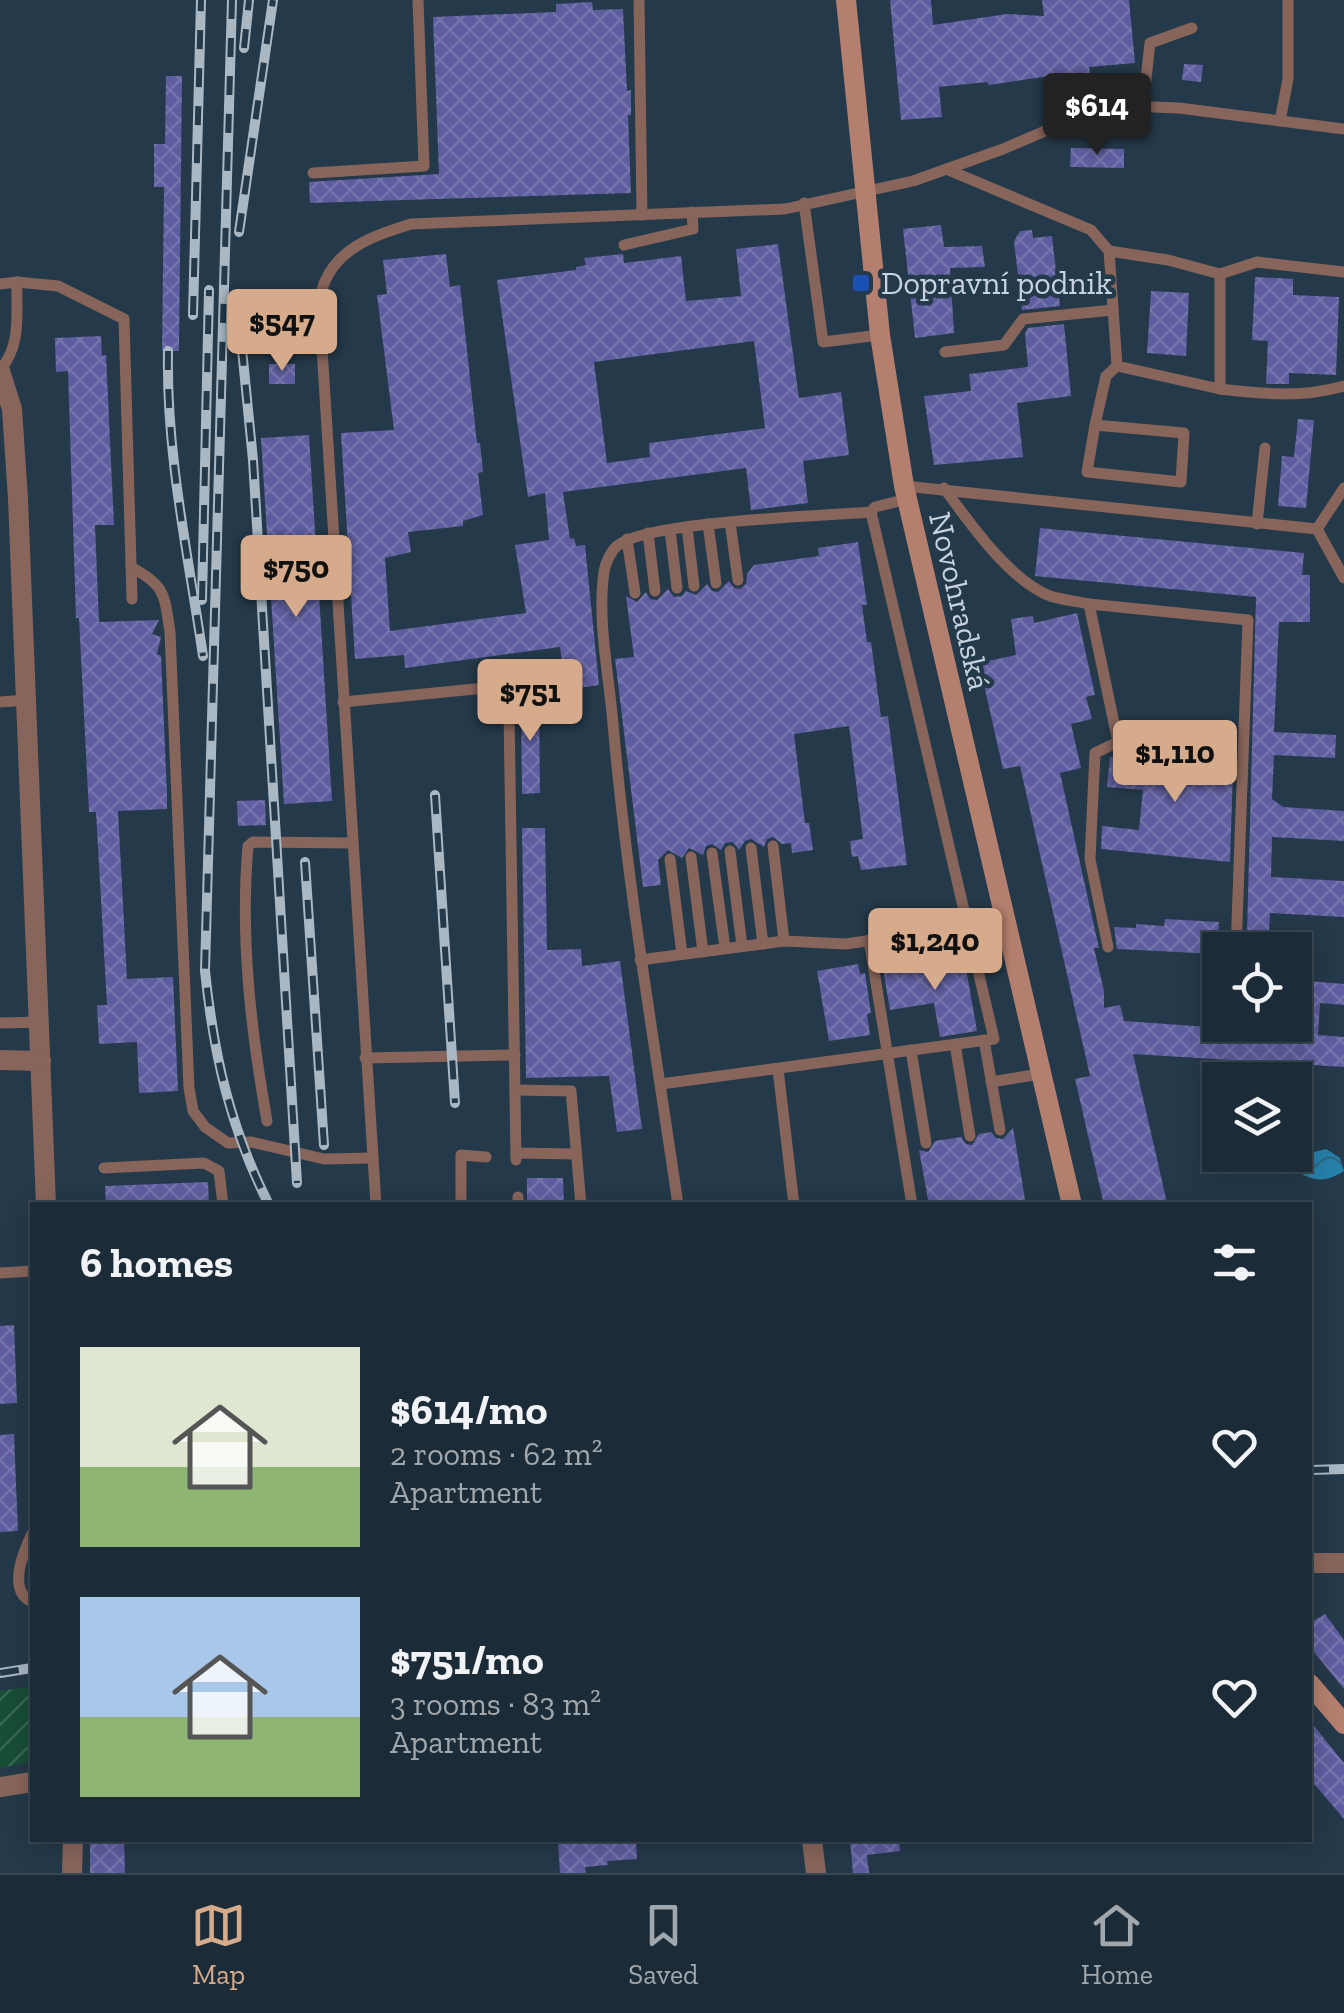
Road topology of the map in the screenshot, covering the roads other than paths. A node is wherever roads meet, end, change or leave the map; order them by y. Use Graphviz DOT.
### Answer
graph roads {
  1 [pos="418,0"];
  2 [pos="638,0"];
  3 [pos="846,0"];
  4 [pos="1288,0"];
  5 [pos="1192,28"];
  6 [pos="1143,106"];
  7 [pos="1280,121"];
  8 [pos="1344,129"];
  9 [pos="946,169"];
  10 [pos="312,173"];
  11 [pos="864,192"];
  12 [pos="804,203"];
  13 [pos="692,212"];
  14 [pos="642,215"];
  15 [pos="624,244"];
  16 [pos="1109,251"];
  17 [pos="1344,272"];
  18 [pos="1220,274"];
  19 [pos="17,282"];
  20 [pos="0,284"];
  21 [pos="1113,310"];
  22 [pos="880,335"];
  23 [pos="945,352"];
  24 [pos="1117,366"];
  25 [pos="0,370"];
  26 [pos="1344,386"];
  27 [pos="1220,389"];
  28 [pos="1095,425"];
  29 [pos="1265,448"];
  30 [pos="944,488"];
  31 [pos="1344,488"];
  32 [pos="905,493"];
  33 [pos="9,500"];
  34 [pos="870,512"];
  35 [pos="730,522"];
  36 [pos="708,524"];
  37 [pos="1257,524"];
  38 [pos="687,528"];
  39 [pos="1317,529"];
  40 [pos="670,530"];
  41 [pos="648,533"];
  42 [pos="628,539"];
  43 [pos="131,567"];
  44 [pos="1344,578"];
  45 [pos="738,580"];
  46 [pos="716,583"];
  47 [pos="694,586"];
  48 [pos="677,588"];
  49 [pos="655,591"];
  50 [pos="635,593"];
  51 [pos="132,598"];
  52 [pos="1089,604"];
  53 [pos="27,700"];
  54 [pos="0,702"];
  55 [pos="343,702"];
  56 [pos="352,843"];
  57 [pos="772,846"];
  58 [pos="751,848"];
  59 [pos="730,851"];
  60 [pos="712,854"];
  61 [pos="690,856"];
  62 [pos="670,859"];
  63 [pos="963,916"];
  64 [pos="1237,932"];
  65 [pos="869,940"];
  66 [pos="784,941"];
  67 [pos="764,944"];
  68 [pos="742,946"];
  69 [pos="1108,947"];
  70 [pos="725,948"];
  71 [pos="703,952"];
  72 [pos="682,954"];
  73 [pos="640,960"];
  74 [pos="40,1022"];
  75 [pos="0,1023"];
  76 [pos="984,1040"];
  77 [pos="954,1044"];
  78 [pos="911,1050"];
  79 [pos="514,1054"];
  80 [pos="889,1054"];
  81 [pos="365,1058"];
  82 [pos="0,1060"];
  83 [pos="41,1062"];
  84 [pos="778,1070"];
  85 [pos="1040,1074"];
  86 [pos="991,1082"];
  87 [pos="661,1084"];
  88 [pos="515,1090"];
  89 [pos="267,1122"];
  90 [pos="1000,1130"];
  91 [pos="970,1136"];
  92 [pos="926,1142"];
  93 [pos="576,1154"];
  94 [pos="486,1157"];
  95 [pos="372,1158"];
  96 [pos="104,1168"];
  97 [pos="46,1202"];
  98 [pos="224,1202"];
  99 [pos="376,1202"];
  100 [pos="462,1202"];
  101 [pos="581,1202"];
  102 [pos="678,1202"];
  103 [pos="794,1202"];
  104 [pos="912,1202"];
  105 [pos="1071,1202"];
  106 [pos="30,1271"];
  107 [pos="0,1273"];
  108 [pos="30,1538"];
  109 [pos="1312,1563"];
  110 [pos="1344,1563"];
  111 [pos="30,1601"];
  112 [pos="1312,1686"];
  113 [pos="1344,1724"];
  114 [pos="30,1782"];
  115 [pos="0,1787"];
  116 [pos="72,1842"];
  117 [pos="812,1842"];
  118 [pos="72,1873"];
  119 [pos="816,1873"];
  1 -- 10 [label="lane"];
  2 -- 14 [label="lane"];
  3 -- 11 [label="main road, Novohradská"];
  4 -- 7 [label="lane"];
  5 -- 6 [label="lane"];
  6 -- 7 [label="lane"];
  6 -- 9 [label="lane"];
  7 -- 8 [label="lane"];
  9 -- 11 [label="lane"];
  9 -- 16 [label="lane"];
  11 -- 12 [label="lane"];
  11 -- 22 [label="main road, Novohradská"];
  12 -- 13 [label="lane"];
  12 -- 22 [label="lane"];
  13 -- 14 [label="lane"];
  13 -- 15 [label="lane"];
  14 -- 55 [label="lane"];
  16 -- 18 [label="lane"];
  16 -- 21 [label="lane"];
  17 -- 18 [label="lane"];
  18 -- 27 [label="lane"];
  19 -- 20 [label="lane"];
  19 -- 25 [label="lane"];
  19 -- 43 [label="lane"];
  21 -- 23 [label="lane"];
  21 -- 24 [label="lane"];
  22 -- 32 [label="main road, Novohradská"];
  24 -- 27 [label="lane"];
  24 -- 28 [label="lane"];
  25 -- 33 [label="street"];
  26 -- 27 [label="lane"];
  28 -- 28 [label="lane"];
  29 -- 37 [label="lane"];
  30 -- 32 [label="lane"];
  30 -- 37 [label="lane"];
  30 -- 52 [label="lane"];
  31 -- 39 [label="lane"];
  32 -- 34 [label="lane"];
  32 -- 85 [label="main road, Novohradská"];
  33 -- 53 [label="street"];
  34 -- 35 [label="lane"];
  34 -- 63 [label="lane"];
  35 -- 36 [label="lane"];
  35 -- 45 [label="lane"];
  36 -- 38 [label="lane"];
  36 -- 46 [label="lane"];
  37 -- 39 [label="lane"];
  38 -- 40 [label="lane"];
  38 -- 47 [label="lane"];
  39 -- 44 [label="lane"];
  40 -- 41 [label="lane"];
  40 -- 48 [label="lane"];
  41 -- 42 [label="lane"];
  41 -- 49 [label="lane"];
  42 -- 50 [label="lane"];
  42 -- 73 [label="lane"];
  43 -- 51 [label="lane"];
  43 -- 95 [label="lane"];
  52 -- 64 [label="lane"];
  52 -- 69 [label="lane"];
  53 -- 54 [label="lane"];
  53 -- 74 [label="street"];
  55 -- 56 [label="lane"];
  55 -- 79 [label="lane"];
  56 -- 81 [label="lane"];
  56 -- 89 [label="lane"];
  57 -- 66 [label="lane"];
  58 -- 67 [label="lane"];
  59 -- 68 [label="lane"];
  60 -- 70 [label="lane"];
  61 -- 71 [label="lane"];
  62 -- 72 [label="lane"];
  63 -- 65 [label="lane"];
  63 -- 76 [label="lane"];
  65 -- 66 [label="lane"];
  65 -- 80 [label="lane"];
  66 -- 67 [label="lane"];
  67 -- 68 [label="lane"];
  68 -- 70 [label="lane"];
  70 -- 71 [label="lane"];
  71 -- 72 [label="lane"];
  72 -- 73 [label="lane"];
  73 -- 87 [label="lane"];
  74 -- 75 [label="lane"];
  74 -- 83 [label="street"];
  76 -- 77 [label="lane"];
  76 -- 86 [label="lane"];
  77 -- 78 [label="lane"];
  77 -- 91 [label="lane"];
  78 -- 80 [label="lane"];
  78 -- 92 [label="lane"];
  79 -- 81 [label="lane"];
  79 -- 88 [label="lane"];
  80 -- 84 [label="lane"];
  80 -- 104 [label="lane"];
  81 -- 95 [label="lane"];
  82 -- 83 [label="street"];
  83 -- 97 [label="street"];
  84 -- 87 [label="lane"];
  84 -- 103 [label="lane"];
  85 -- 86 [label="lane"];
  85 -- 105 [label="main road, Novohradská"];
  86 -- 90 [label="lane"];
  87 -- 102 [label="lane"];
  88 -- 93 [label="lane"];
  88 -- 93 [label="lane"];
  93 -- 101 [label="lane"];
  94 -- 100 [label="lane"];
  95 -- 99 [label="lane"];
  96 -- 98 [label="lane"];
  106 -- 107 [label="lane"];
  108 -- 111 [label="lane"];
  109 -- 110 [label="street"];
  112 -- 113 [label="main road"];
  114 -- 115 [label="street"];
  116 -- 118 [label="street"];
  117 -- 119 [label="street"];
}
